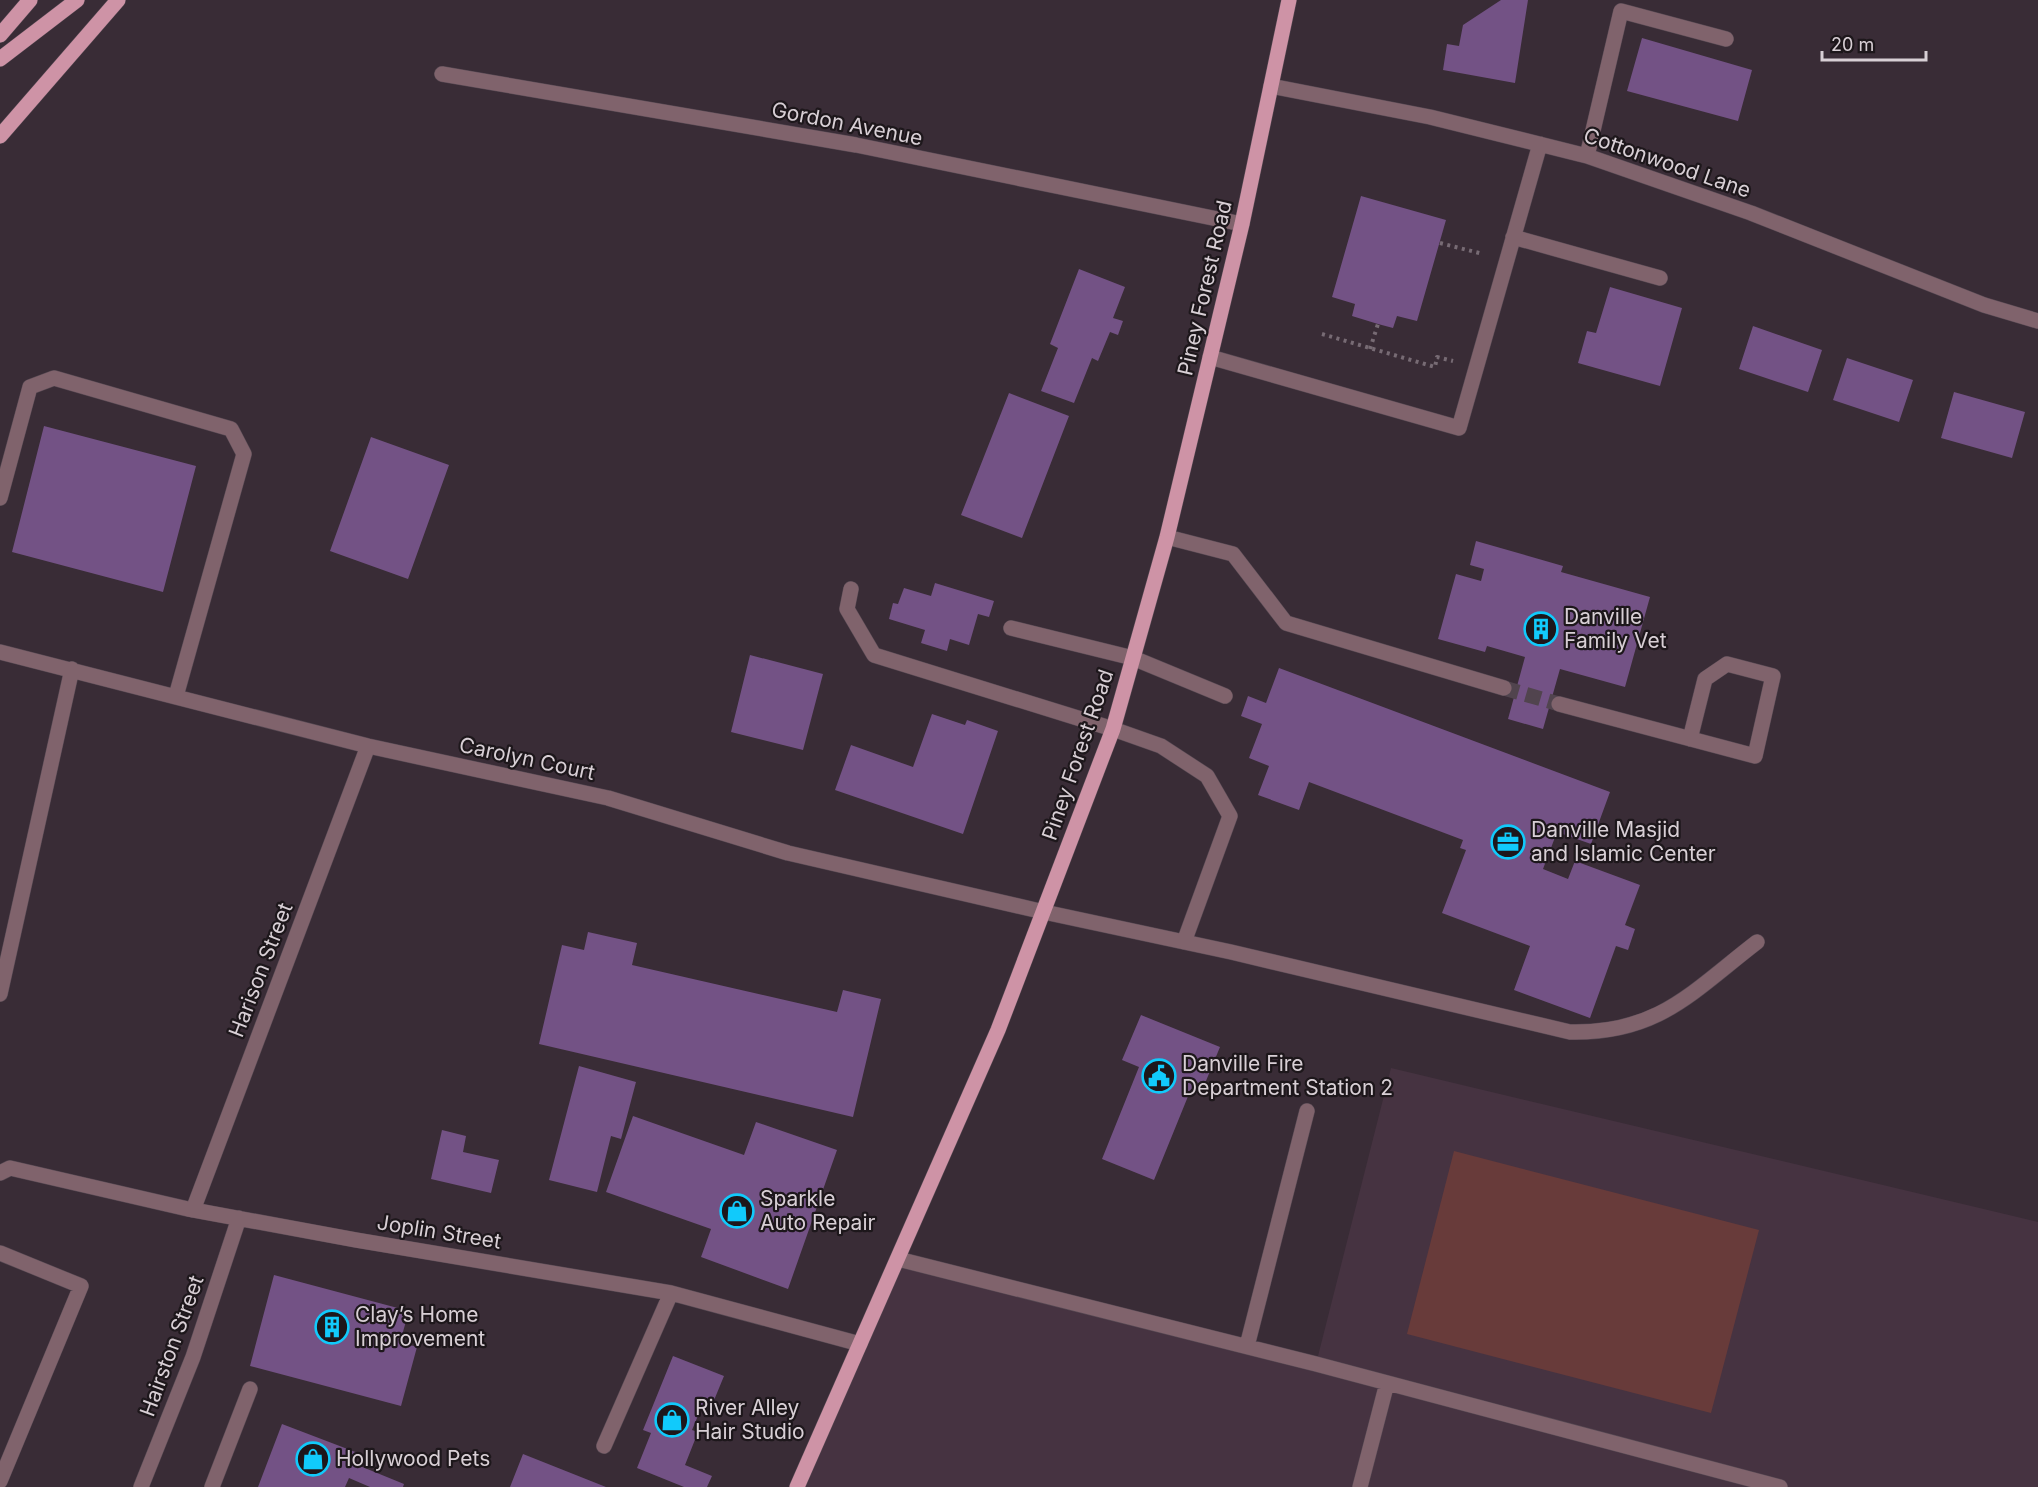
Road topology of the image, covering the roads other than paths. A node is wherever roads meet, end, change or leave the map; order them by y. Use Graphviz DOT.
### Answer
graph roads {
  1 [pos="30,0"];
  2 [pos="77,0"];
  3 [pos="118,0"];
  4 [pos="1289,0"];
  5 [pos="0,35"];
  6 [pos="1726,39"];
  7 [pos="0,59"];
  8 [pos="442,74"];
  9 [pos="1271,86"];
  10 [pos="0,136"];
  11 [pos="1540,144"];
  12 [pos="1587,156"];
  13 [pos="1242,224"];
  14 [pos="1513,237"];
  15 [pos="1660,278"];
  16 [pos="2038,321"];
  17 [pos="1210,357"];
  18 [pos="0,498"];
  19 [pos="1167,537"];
  20 [pos="851,588"];
  21 [pos="1011,628"];
  22 [pos="0,652"];
  23 [pos="1133,658"];
  24 [pos="72,669"];
  25 [pos="1503,688"];
  26 [pos="176,696"];
  27 [pos="1225,696"];
  28 [pos="1559,704"];
  29 [pos="1113,729"];
  30 [pos="1690,739"];
  31 [pos="368,746"];
  32 [pos="1044,912"];
  33 [pos="1184,942"];
  34 [pos="1756,942"];
  35 [pos="0,994"];
  36 [pos="1307,1111"];
  37 [pos="5,1171"];
  38 [pos="193,1209"];
  39 [pos="239,1218"];
  40 [pos="0,1253"];
  41 [pos="898,1259"];
  42 [pos="671,1293"];
  43 [pos="860,1344"];
  44 [pos="1246,1346"];
  45 [pos="1387,1383"];
  46 [pos="250,1389"];
  47 [pos="604,1446"];
  48 [pos="0,1481"];
  49 [pos="141,1487"];
  50 [pos="212,1487"];
  51 [pos="797,1487"];
  52 [pos="1360,1487"];
  53 [pos="1780,1487"];
  1 -- 5 [label="main road"];
  2 -- 7 [label="main road"];
  3 -- 10 [label="main road"];
  4 -- 9 [label="main road, Piney Forest Road"];
  6 -- 12 [label="street"];
  8 -- 13 [label="street, Gordon Avenue"];
  9 -- 11 [label="street, Cottonwood Lane"];
  9 -- 13 [label="main road, Piney Forest Road"];
  11 -- 12 [label="street, Cottonwood Lane"];
  11 -- 14 [label="street"];
  12 -- 16 [label="street, Cottonwood Lane"];
  13 -- 17 [label="main road, Piney Forest Road"];
  14 -- 15 [label="street"];
  14 -- 17 [label="street"];
  17 -- 19 [label="main road, Piney Forest Road"];
  18 -- 26 [label="street"];
  19 -- 23 [label="main road, Piney Forest Road"];
  19 -- 25 [label="street"];
  20 -- 29 [label="street"];
  21 -- 23 [label="street"];
  22 -- 24 [label="street, Carolyn Court"];
  23 -- 27 [label="street"];
  23 -- 29 [label="main road, Piney Forest Road"];
  24 -- 26 [label="street, Carolyn Court"];
  24 -- 35 [label="street"];
  26 -- 31 [label="street, Carolyn Court"];
  28 -- 30 [label="street"];
  29 -- 32 [label="main road, Piney Forest Road"];
  29 -- 33 [label="street"];
  30 -- 30 [label="street"];
  31 -- 32 [label="street, Carolyn Court"];
  31 -- 38 [label="street, Harison Street"];
  32 -- 33 [label="street, Carolyn Court"];
  32 -- 41 [label="main road, Piney Forest Road"];
  33 -- 34 [label="street, Carolyn Court"];
  36 -- 44 [label="street"];
  37 -- 38 [label="street, Joplin Street"];
  38 -- 39 [label="street, Joplin Street"];
  39 -- 42 [label="street, Joplin Street"];
  39 -- 49 [label="street, Hairston Street"];
  40 -- 48 [label="street"];
  41 -- 43 [label="main road, Piney Forest Road"];
  41 -- 44 [label="street"];
  42 -- 43 [label="street, Joplin Street"];
  42 -- 47 [label="street"];
  43 -- 51 [label="main road, Piney Forest Road"];
  44 -- 45 [label="street"];
  45 -- 52 [label="street"];
  45 -- 53 [label="street"];
  46 -- 50 [label="street"];
}
